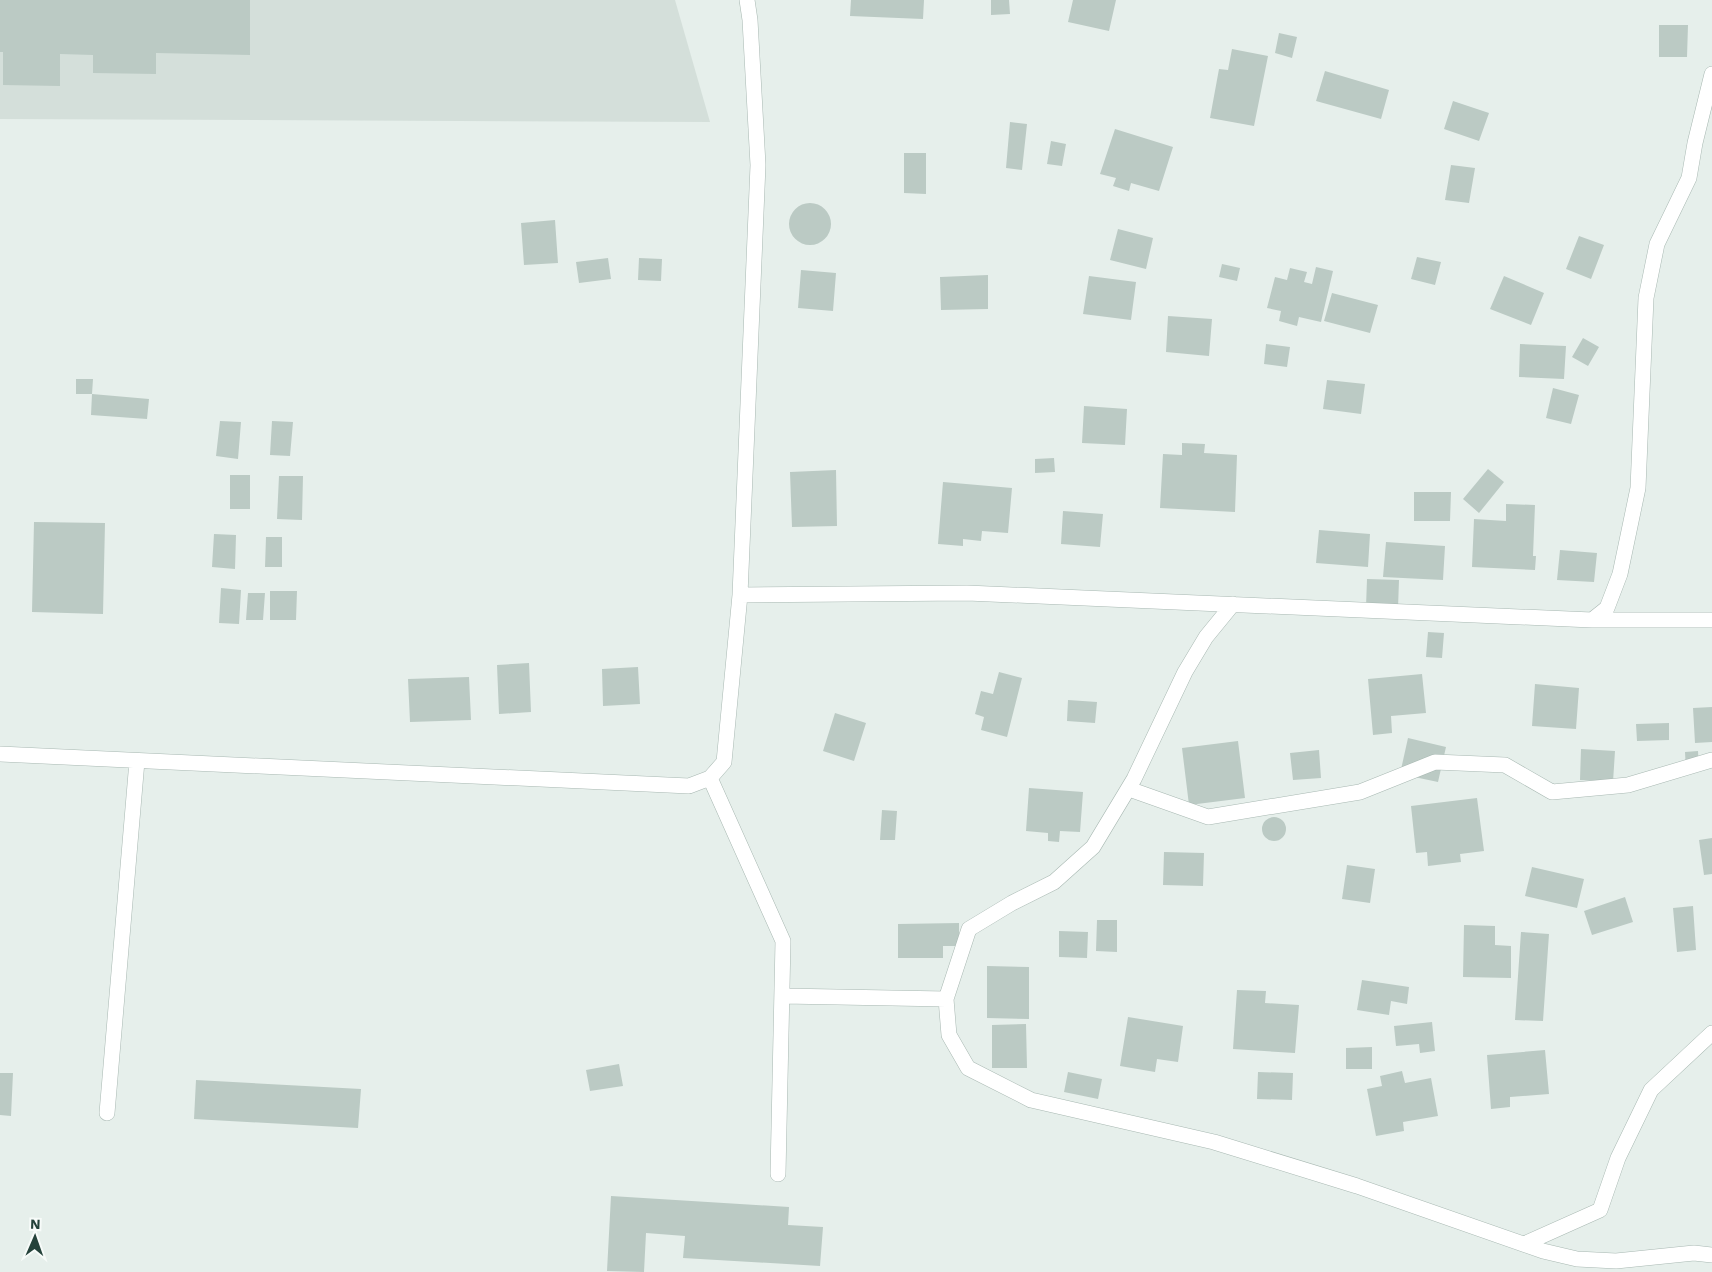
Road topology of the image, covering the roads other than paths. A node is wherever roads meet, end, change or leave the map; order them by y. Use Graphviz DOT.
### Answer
graph roads {
  1 [pos="747,0"];
  2 [pos="1712,74"];
  3 [pos="740,594"];
  4 [pos="1233,604"];
  5 [pos="1592,620"];
  6 [pos="1712,620"];
  7 [pos="0,754"];
  8 [pos="1712,760"];
  9 [pos="137,761"];
  10 [pos="710,778"];
  11 [pos="1129,789"];
  12 [pos="783,996"];
  13 [pos="946,999"];
  14 [pos="1712,1033"];
  15 [pos="107,1113"];
  16 [pos="778,1174"];
  17 [pos="1524,1244"];
  18 [pos="1712,1255"];
  1 -- 3 [label="street"];
  2 -- 5 [label="street"];
  3 -- 4 [label="street"];
  3 -- 10 [label="street"];
  4 -- 5 [label="street"];
  4 -- 11 [label="street"];
  5 -- 6 [label="street"];
  7 -- 9 [label="street"];
  8 -- 11 [label="street"];
  9 -- 10 [label="street"];
  9 -- 15 [label="street"];
  10 -- 12 [label="street"];
  11 -- 13 [label="street"];
  12 -- 13 [label="street"];
  12 -- 16 [label="street"];
  13 -- 17 [label="street"];
  14 -- 17 [label="street"];
  17 -- 18 [label="street"];
}
